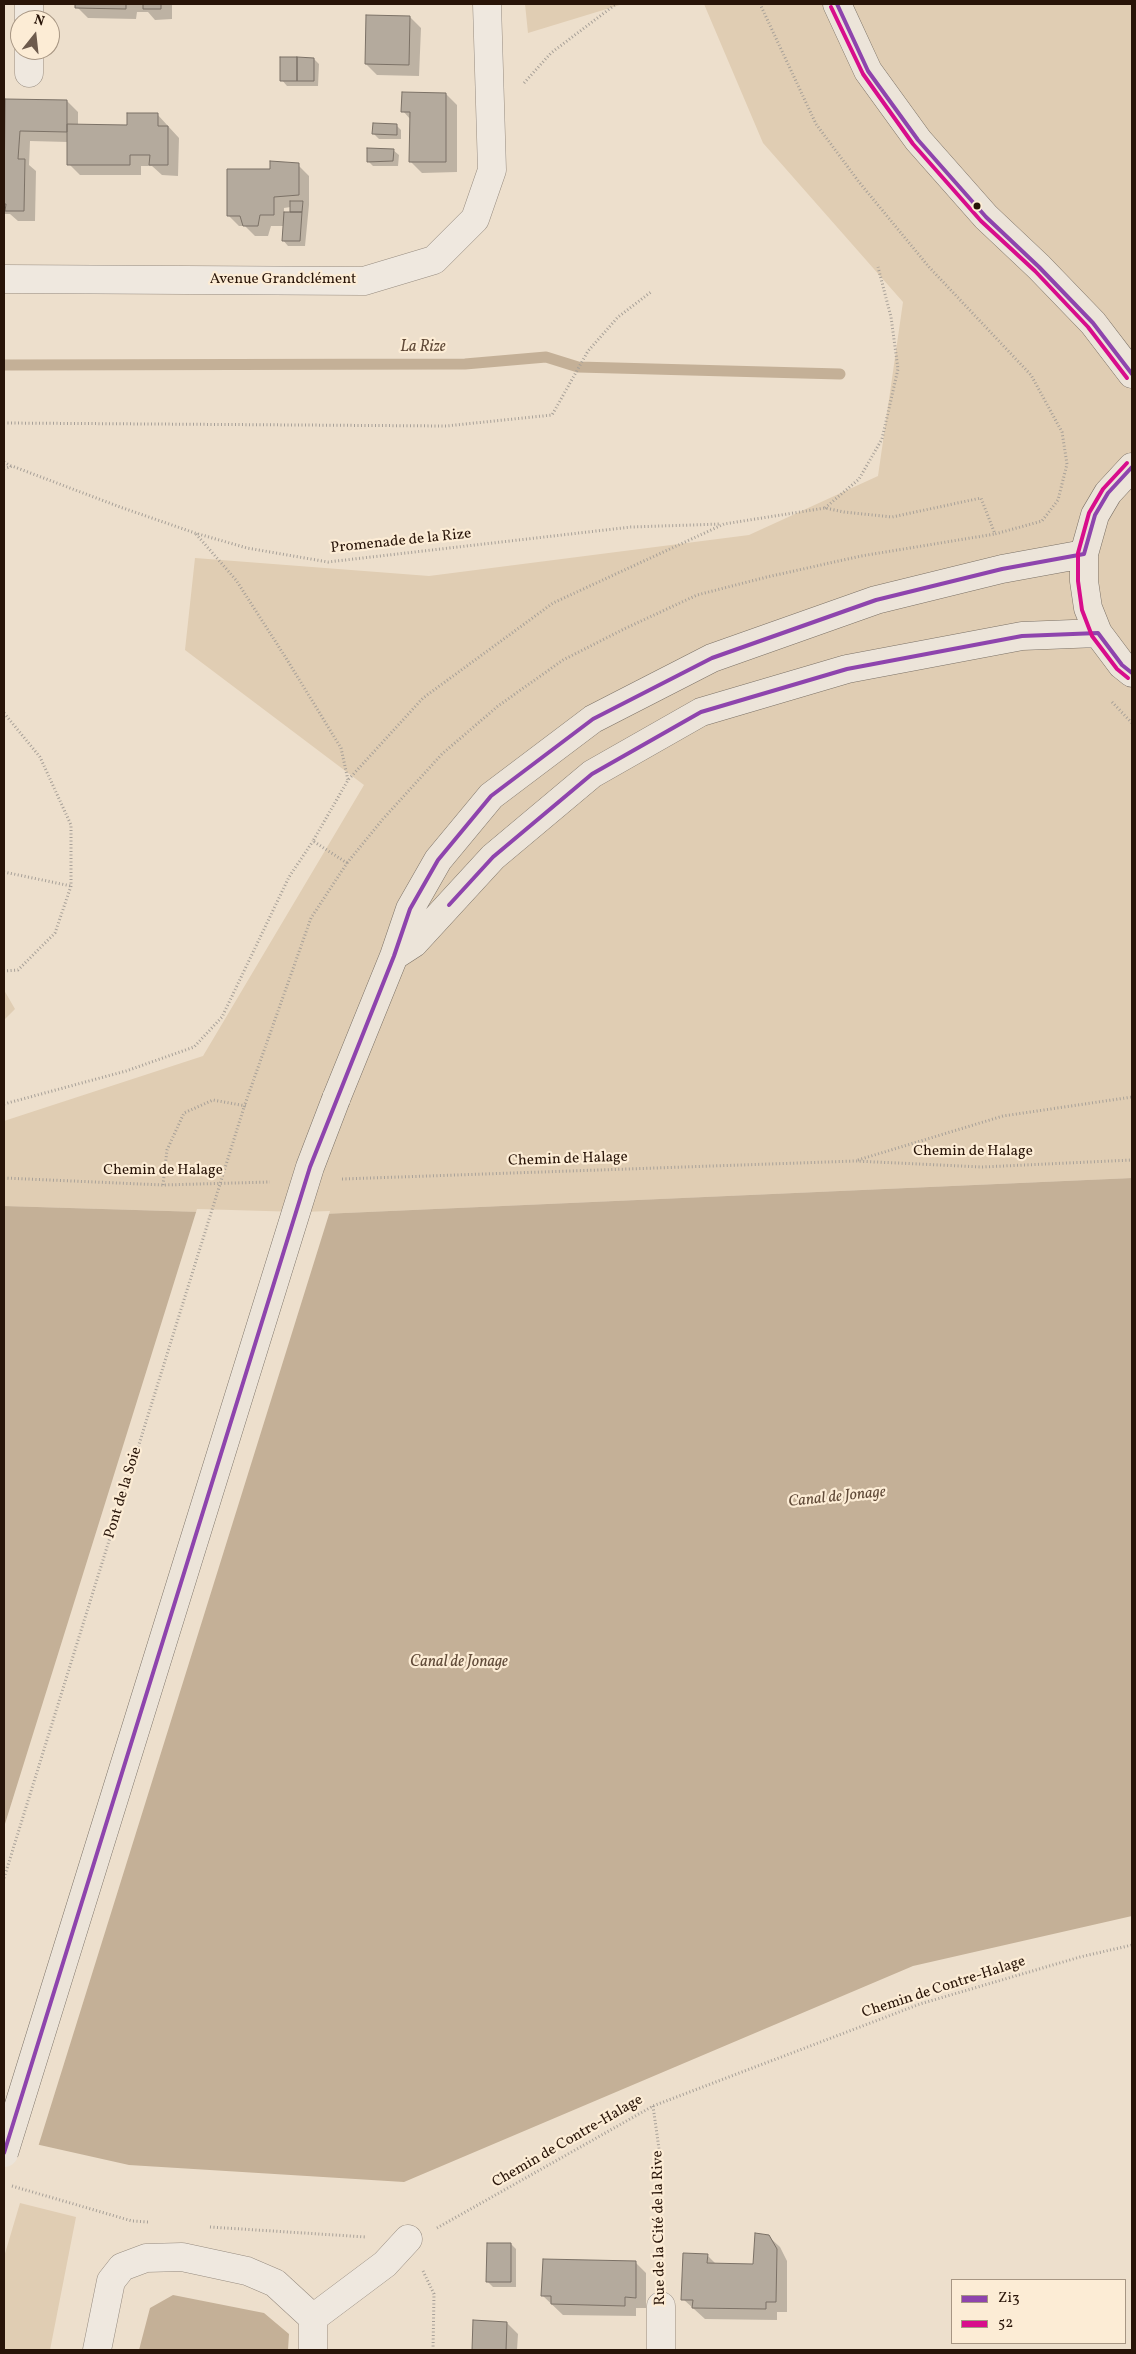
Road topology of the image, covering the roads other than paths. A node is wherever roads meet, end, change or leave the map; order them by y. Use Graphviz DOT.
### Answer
graph roads {
  1 [pos="487,4"];
  2 [pos="837,4"];
  3 [pos="4,279"];
  4 [pos="1132,374"];
  5 [pos="1132,467"];
  6 [pos="1084,554"];
  7 [pos="1098,633"];
  8 [pos="1132,673"];
  9 [pos="394,956"];
  10 [pos="4,2153"];
  11 [pos="408,2240"];
  12 [pos="661,2306"];
  13 [pos="313,2318"];
  14 [pos="97,2350"];
  15 [pos="313,2350"];
  16 [pos="660,2350"];
  1 -- 3 [label="street, Avenue Grandclément"];
  2 -- 4 [label="main road"];
  5 -- 6 [label="main road"];
  6 -- 7 [label="main road"];
  6 -- 9 [label="main road"];
  7 -- 8 [label="main road"];
  7 -- 9 [label="main road"];
  9 -- 10 [label="main road, bridge"];
  11 -- 13 [label="street"];
  12 -- 16 [label="street, Rue de la Cité de la Rive"];
  13 -- 14 [label="street"];
  13 -- 15 [label="street"];
}
